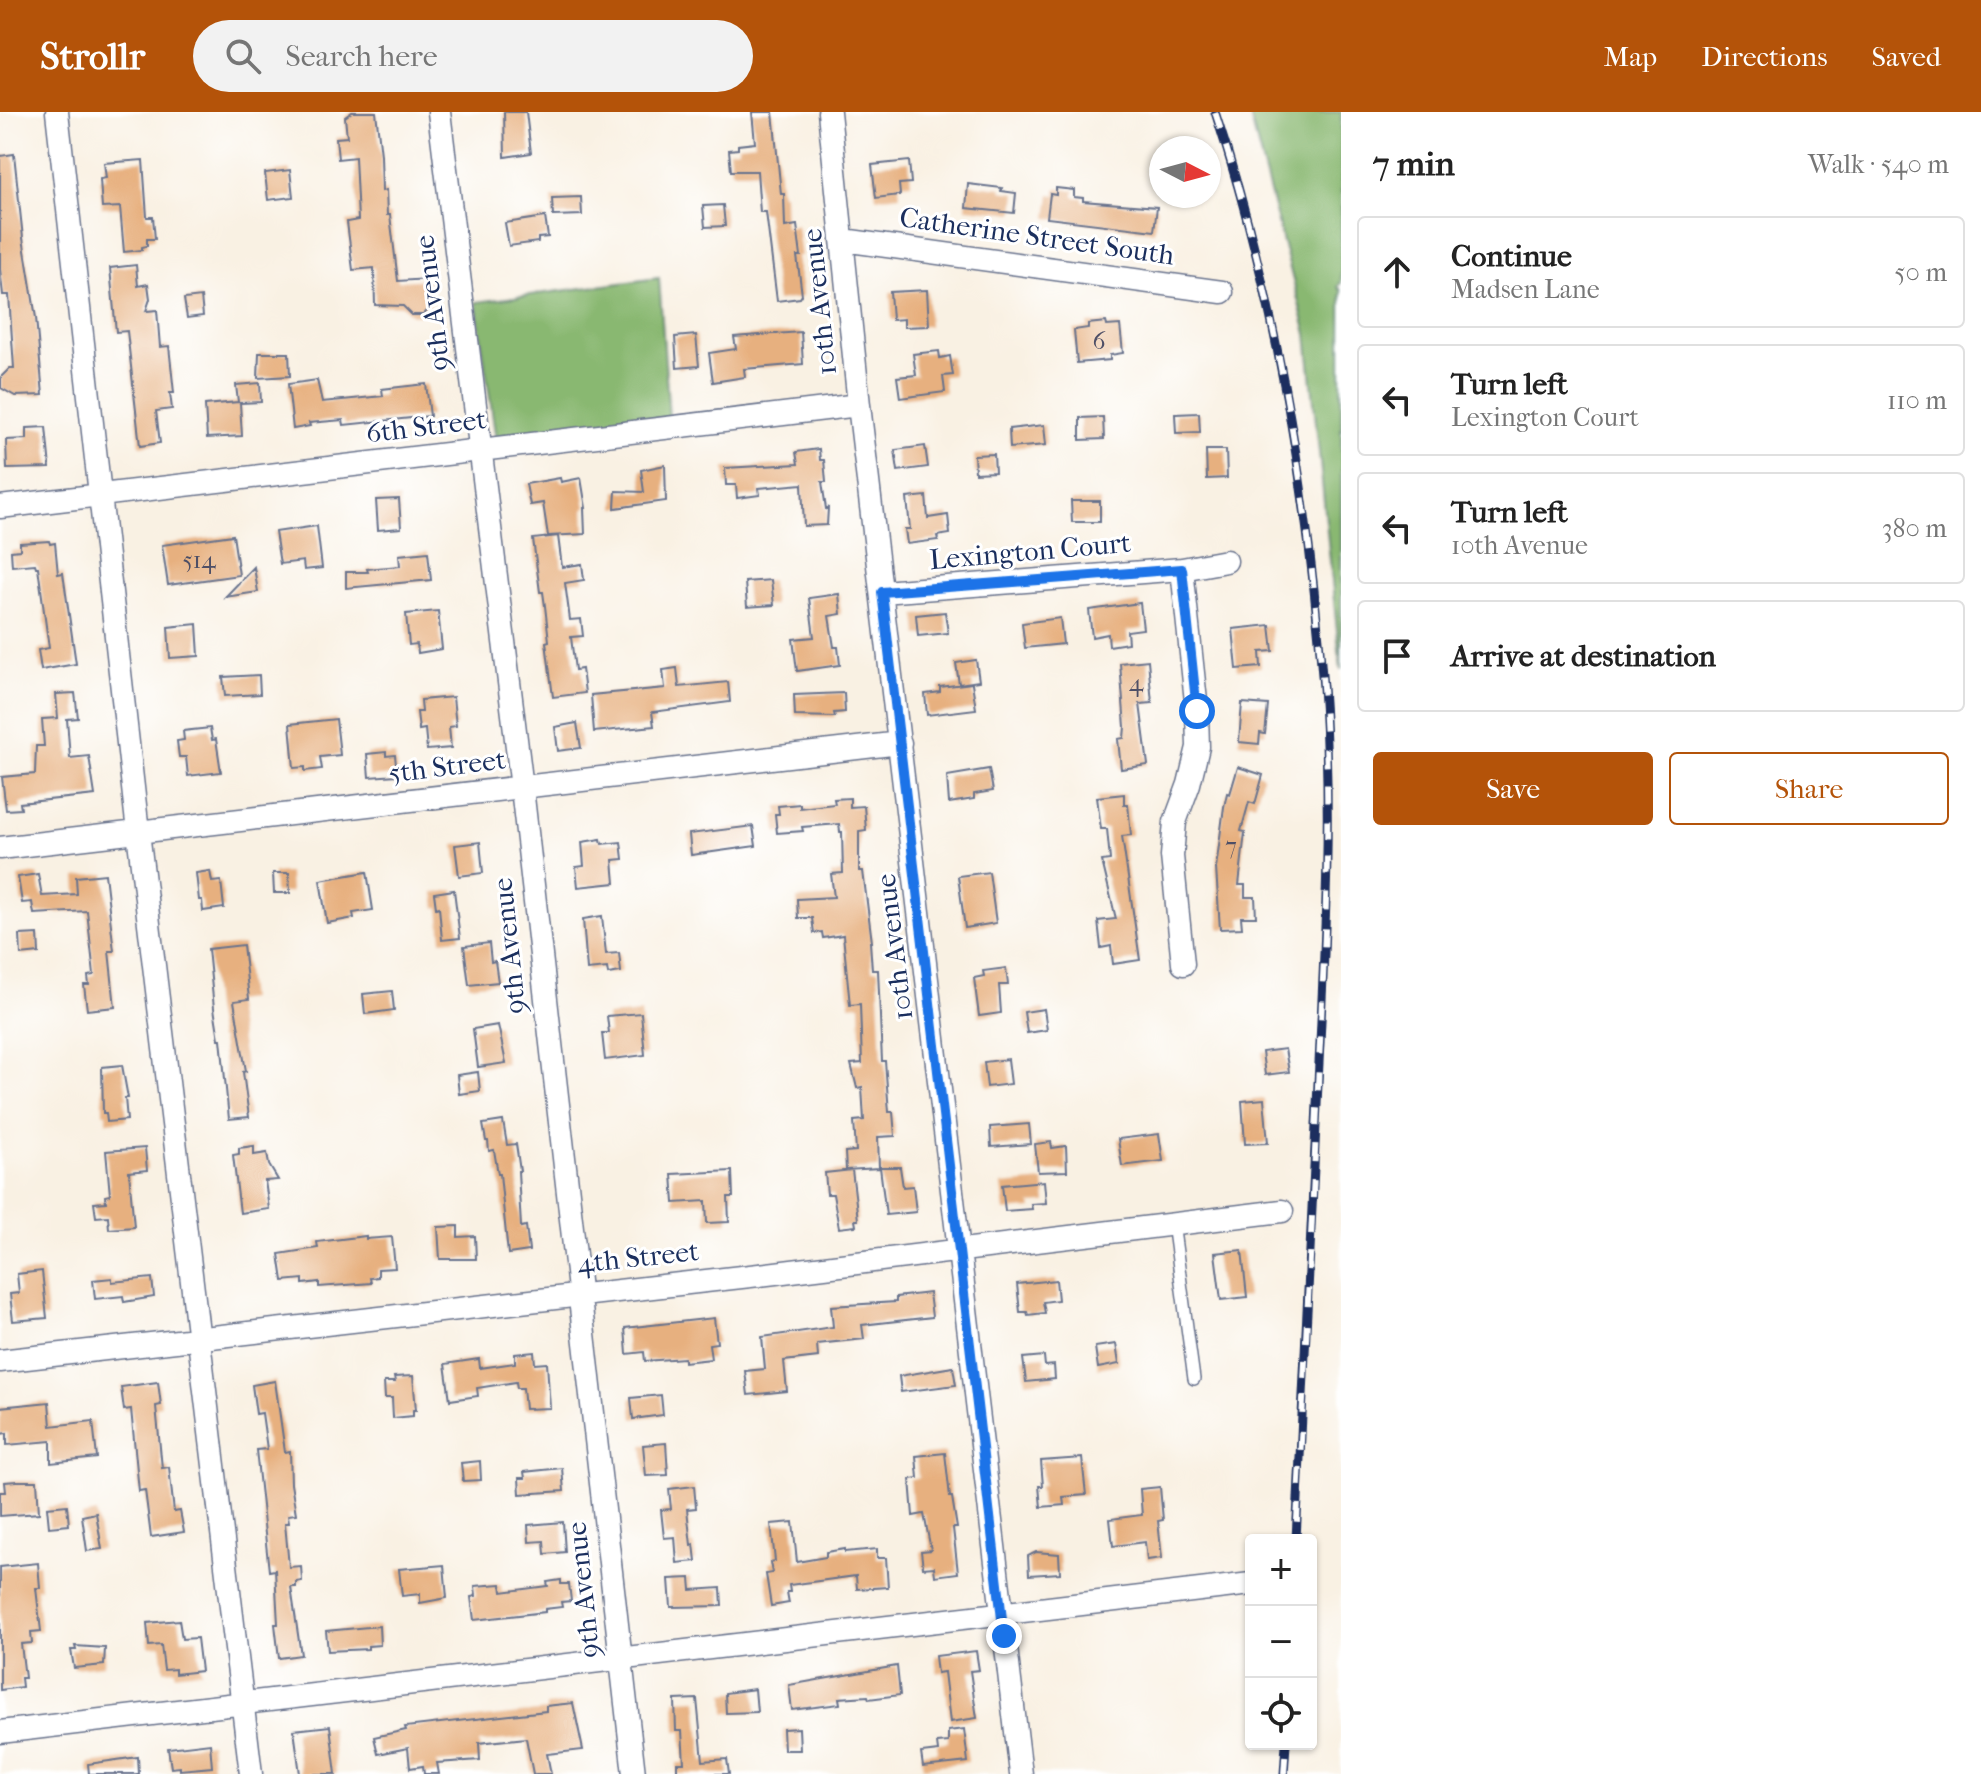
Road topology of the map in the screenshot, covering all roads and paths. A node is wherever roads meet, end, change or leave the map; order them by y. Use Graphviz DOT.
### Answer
graph roads {
  1 [pos="57,112"];
  2 [pos="439,112"];
  3 [pos="829,112"];
  4 [pos="843,240"];
  5 [pos="1222,292"];
  6 [pos="859,405"];
  7 [pos="480,449"];
  8 [pos="99,496"];
  9 [pos="0,507"];
  10 [pos="1226,561"];
  11 [pos="1182,569"];
  12 [pos="882,592"];
  13 [pos="900,743"];
  14 [pos="522,788"];
  15 [pos="138,832"];
  16 [pos="0,848"];
  17 [pos="1183,964"];
  18 [pos="1282,1211"];
  19 [pos="1173,1223"];
  20 [pos="960,1249"];
  21 [pos="579,1293"];
  22 [pos="200,1339"];
  23 [pos="0,1361"];
  24 [pos="1194,1379"];
  25 [pos="1245,1585"];
  26 [pos="1002,1613"];
  27 [pos="620,1657"];
  28 [pos="242,1704"];
  29 [pos="0,1732"];
  30 [pos="251,1774"];
  31 [pos="634,1774"];
  32 [pos="1021,1774"];
  1 -- 8 [label="street"];
  2 -- 7 [label="street, 9th Avenue"];
  3 -- 4 [label="street, 10th Avenue"];
  4 -- 5 [label="street, Catherine Street South"];
  4 -- 6 [label="street, 10th Avenue"];
  6 -- 7 [label="street, 6th Street"];
  6 -- 12 [label="street, 10th Avenue"];
  7 -- 8 [label="street, 6th Street"];
  7 -- 14 [label="street, 9th Avenue"];
  8 -- 9 [label="street, 6th Street"];
  8 -- 15 [label="street"];
  10 -- 11 [label="street, Lexington Court"];
  11 -- 12 [label="street, Lexington Court"];
  11 -- 17 [label="street"];
  12 -- 13 [label="street, 10th Avenue"];
  13 -- 14 [label="street, 5th Street"];
  13 -- 20 [label="street, 10th Avenue"];
  14 -- 15 [label="street, 5th Street"];
  14 -- 21 [label="street, 9th Avenue"];
  15 -- 16 [label="street, 5th Street"];
  15 -- 22 [label="street"];
  18 -- 19 [label="street, 4th Street"];
  19 -- 20 [label="street, 4th Street"];
  19 -- 24 [label="lane"];
  20 -- 21 [label="street, 4th Street"];
  20 -- 26 [label="street, 10th Avenue"];
  21 -- 22 [label="street, 4th Street"];
  21 -- 27 [label="street, 9th Avenue"];
  22 -- 23 [label="street, 4th Street"];
  22 -- 28 [label="street"];
  25 -- 26 [label="street"];
  26 -- 27 [label="street"];
  26 -- 32 [label="street, 10th Avenue"];
  27 -- 28 [label="street"];
  27 -- 31 [label="street, 9th Avenue"];
  28 -- 29 [label="street"];
  28 -- 30 [label="street"];
}
